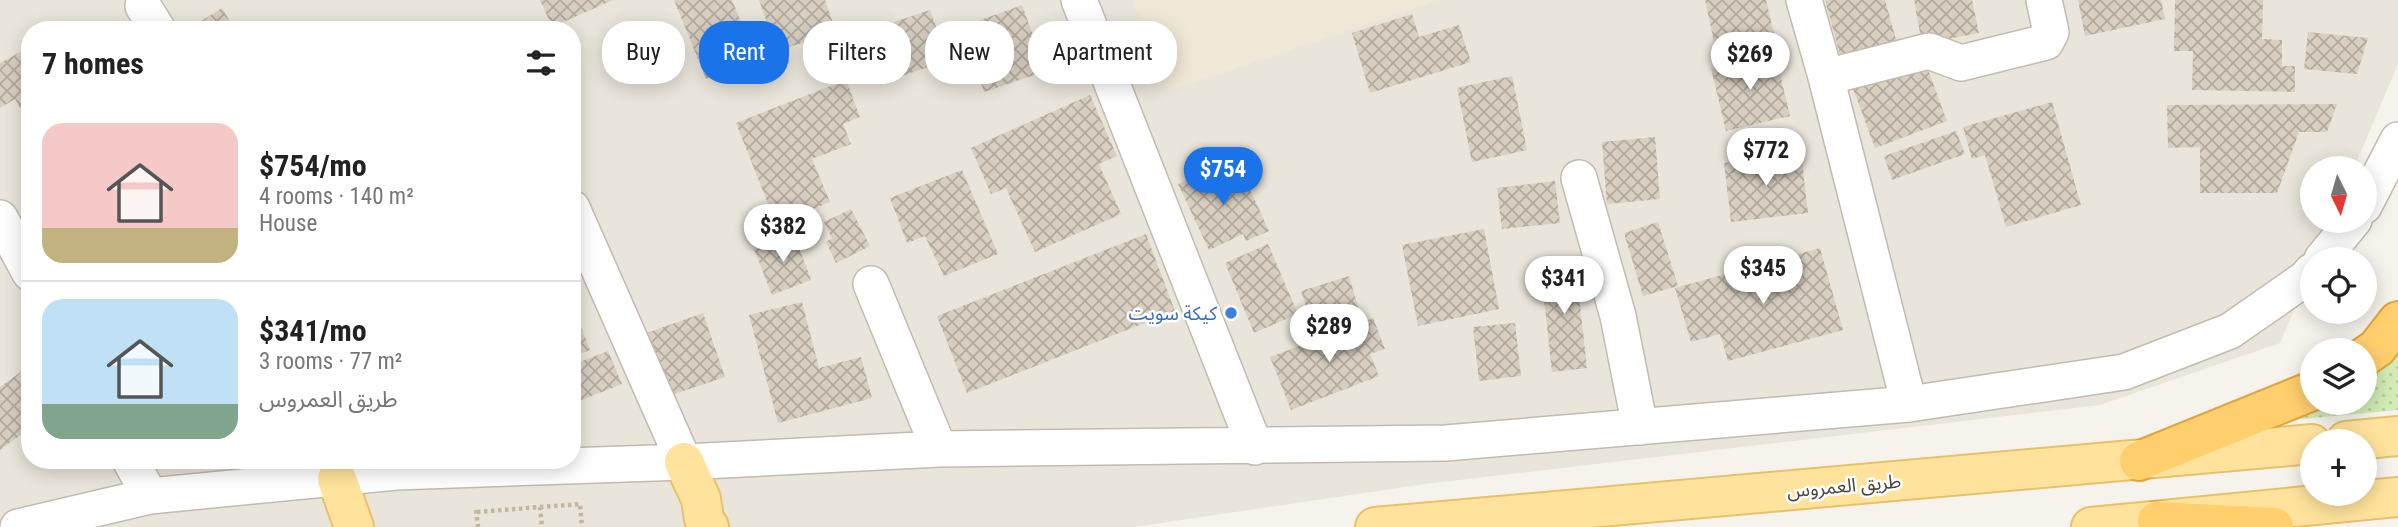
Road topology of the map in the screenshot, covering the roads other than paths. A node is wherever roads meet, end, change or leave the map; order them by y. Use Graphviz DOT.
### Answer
graph roads {
  1 [pos="1079,0"];
  2 [pos="1804,0"];
  3 [pos="2044,0"];
  4 [pos="1826,77"];
  5 [pos="2398,139"];
  6 [pos="1579,178"];
  7 [pos="2377,180"];
  8 [pos="0,218"];
  9 [pos="581,228"];
  10 [pos="2343,233"];
  11 [pos="2332,247"];
  12 [pos="21,256"];
  13 [pos="2300,282"];
  14 [pos="871,284"];
  15 [pos="2398,321"];
  16 [pos="2377,348"];
  17 [pos="2300,396"];
  18 [pos="1909,404"];
  19 [pos="1640,427"];
  20 [pos="2398,436"];
  21 [pos="2377,438"];
  22 [pos="2300,445"];
  23 [pos="1255,447"];
  24 [pos="939,449"];
  25 [pos="2139,461"];
  26 [pos="684,462"];
  27 [pos="581,463"];
  28 [pos="135,469"];
  29 [pos="381,469"];
  30 [pos="337,479"];
  31 [pos="150,496"];
  32 [pos="2398,497"];
  33 [pos="2157,521"];
  34 [pos="18,527"];
  35 [pos="354,527"];
  36 [pos="709,527"];
  37 [pos="1375,527"];
  38 [pos="2091,527"];
  39 [pos="2274,527"];
  1 -- 23 [label="street"];
  2 -- 4 [label="street"];
  3 -- 4 [label="street"];
  4 -- 18 [label="street"];
  5 -- 7 [label="street"];
  6 -- 19 [label="street"];
  8 -- 12 [label="street"];
  9 -- 26 [label="street"];
  10 -- 11 [label="street"];
  13 -- 18 [label="street"];
  14 -- 24 [label="street"];
  15 -- 16 [label="highway"];
  17 -- 25 [label="highway"];
  18 -- 19 [label="street"];
  19 -- 23 [label="street"];
  20 -- 21 [label="main road"];
  22 -- 25 [label="main road, طريق العمروس"];
  23 -- 24 [label="street"];
  24 -- 26 [label="street"];
  25 -- 37 [label="main road, طريق العمروس"];
  26 -- 27 [label="street"];
  26 -- 36 [label="main road"];
  28 -- 31 [label="street"];
  29 -- 30 [label="street"];
  30 -- 31 [label="street"];
  30 -- 35 [label="main road"];
  31 -- 34 [label="street"];
  32 -- 33 [label="main road"];
  33 -- 38 [label="main road"];
  33 -- 39 [label="highway"];
}
